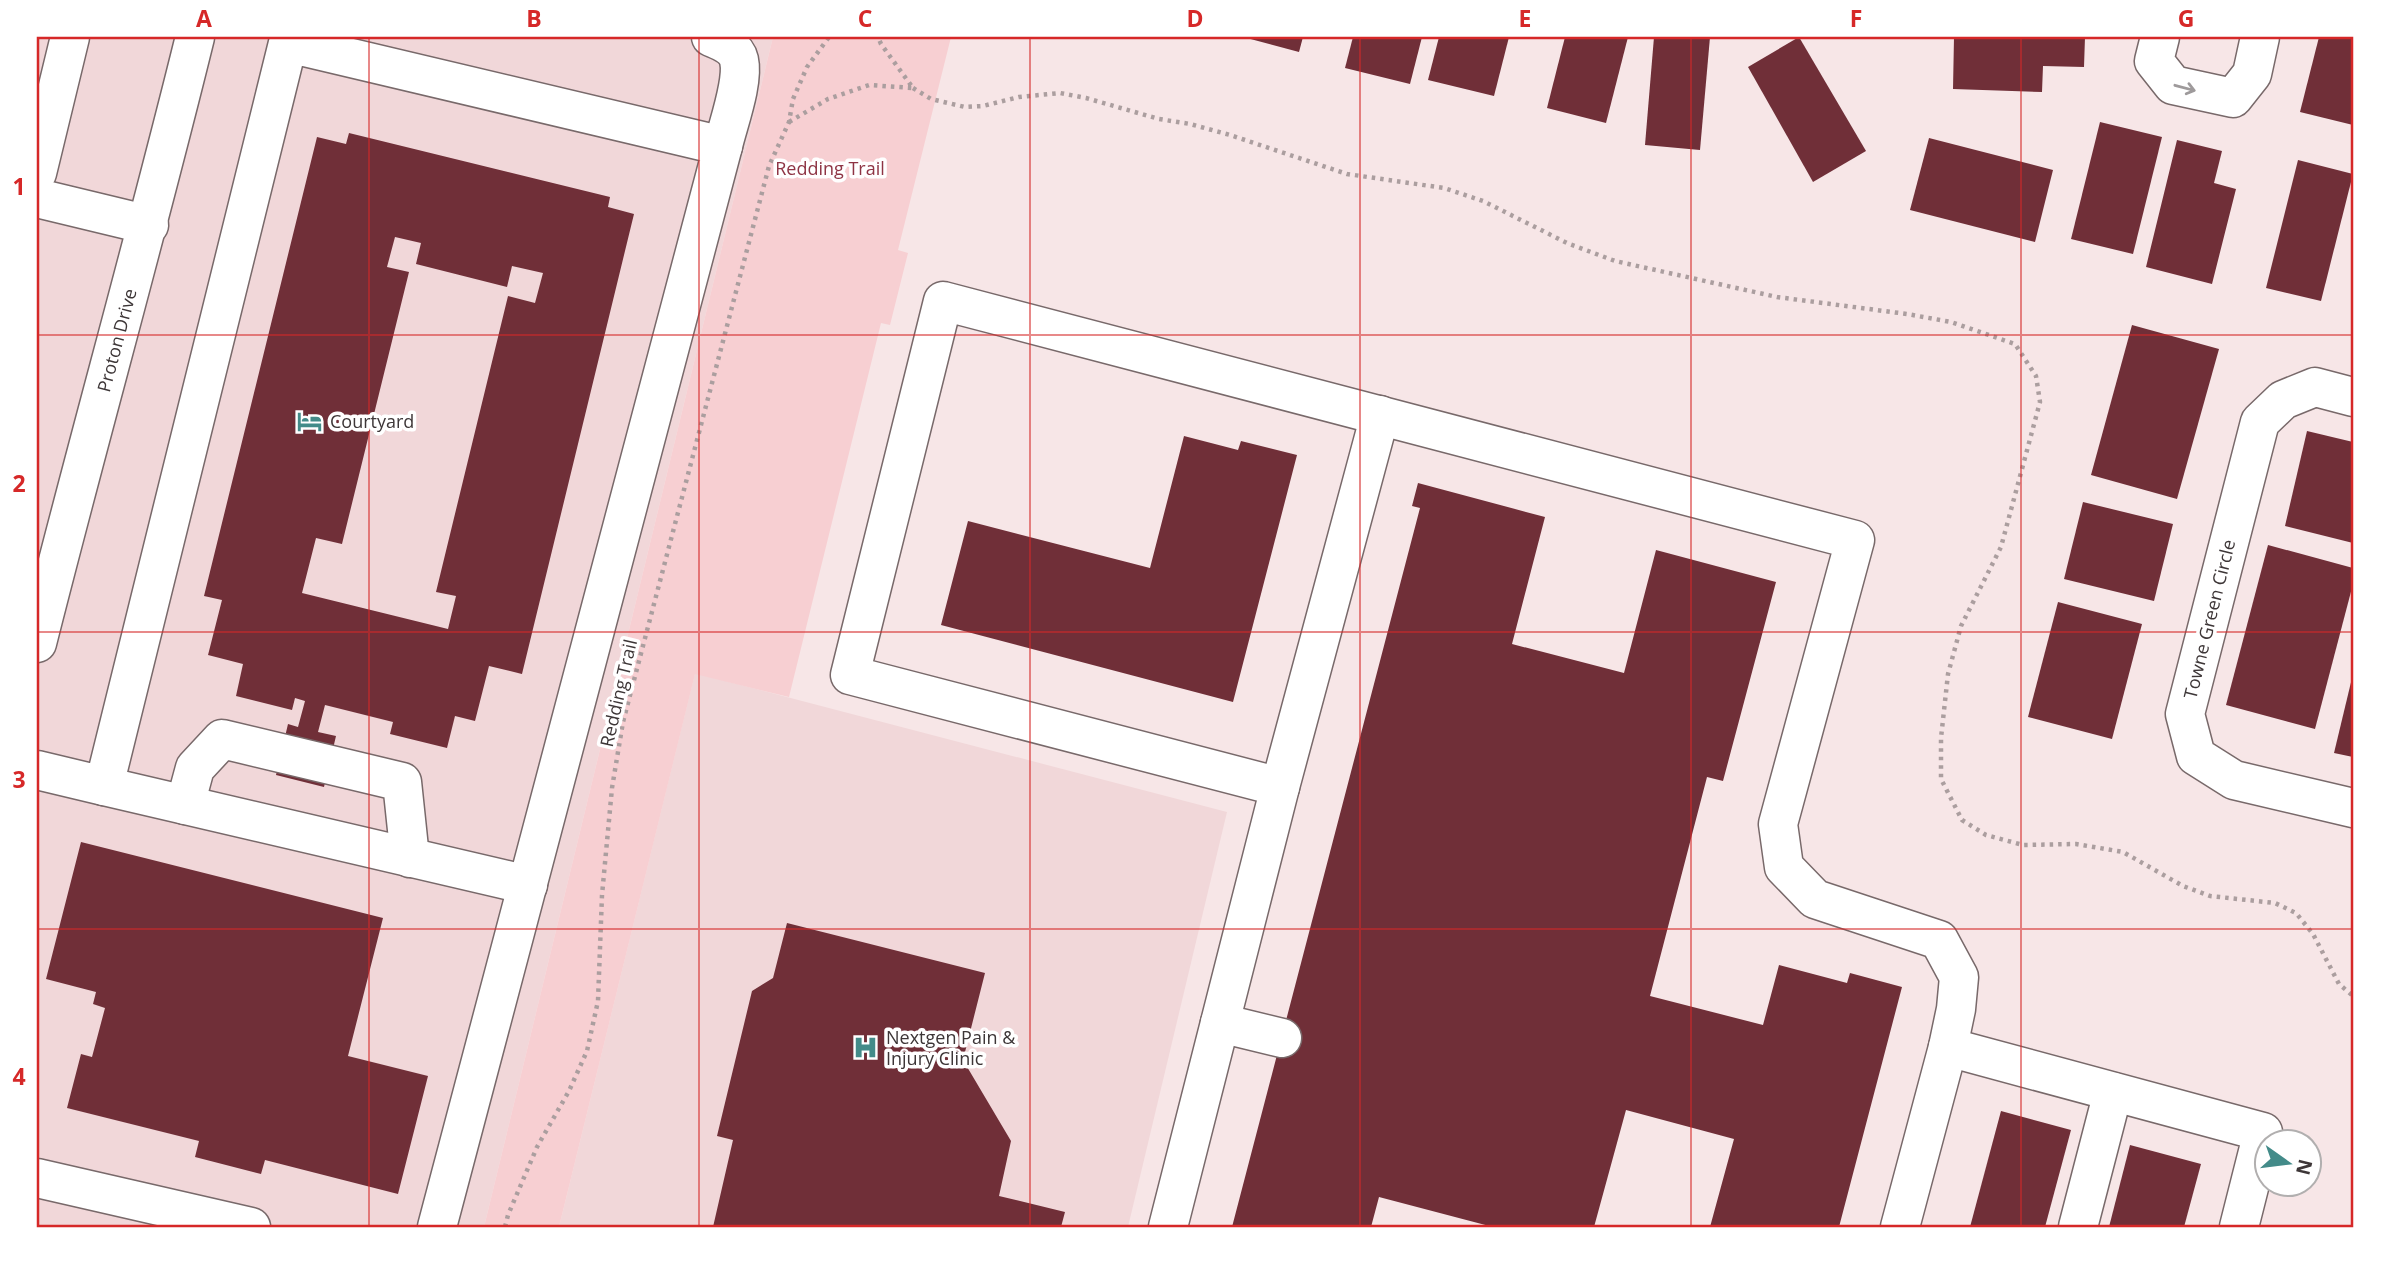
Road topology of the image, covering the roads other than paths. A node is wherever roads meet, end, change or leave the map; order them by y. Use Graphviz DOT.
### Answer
graph roads {
  1 [pos="70,37"];
  2 [pos="195,37"];
  3 [pos="710,37"];
  4 [pos="2160,37"];
  5 [pos="2260,37"];
  6 [pos="277,39"];
  7 [pos="723,146"];
  8 [pos="37,173"];
  9 [pos="37,198"];
  10 [pos="149,225"];
  11 [pos="2353,397"];
  12 [pos="1380,415"];
  13 [pos="37,643"];
  14 [pos="37,770"];
  15 [pos="104,786"];
  16 [pos="1280,787"];
  17 [pos="185,805"];
  18 [pos="2353,808"];
  19 [pos="410,858"];
  20 [pos="528,885"];
  21 [pos="1220,1023"];
  22 [pos="1282,1038"];
  23 [pos="1948,1048"];
  24 [pos="2113,1092"];
  25 [pos="37,1178"];
  26 [pos="251,1227"];
  27 [pos="437,1227"];
  28 [pos="1168,1227"];
  29 [pos="1900,1227"];
  30 [pos="2078,1227"];
  31 [pos="2239,1227"];
  1 -- 8 [label="street"];
  2 -- 10 [label="street, Proton Drive"];
  3 -- 7 [label="street"];
  4 -- 5 [label="street, one-way"];
  6 -- 7 [label="street"];
  6 -- 15 [label="street"];
  7 -- 20 [label="street"];
  9 -- 10 [label="street"];
  10 -- 13 [label="street, Proton Drive"];
  11 -- 18 [label="street, Towne Green Circle"];
  12 -- 16 [label="street"];
  12 -- 16 [label="street"];
  12 -- 23 [label="street"];
  14 -- 15 [label="street"];
  15 -- 17 [label="street"];
  16 -- 21 [label="street"];
  17 -- 19 [label="street"];
  17 -- 19 [label="street"];
  19 -- 20 [label="street"];
  20 -- 27 [label="street"];
  21 -- 22 [label="street"];
  21 -- 28 [label="street"];
  23 -- 24 [label="street"];
  23 -- 29 [label="street"];
  24 -- 30 [label="street"];
  24 -- 31 [label="street"];
  25 -- 26 [label="street"];
}
